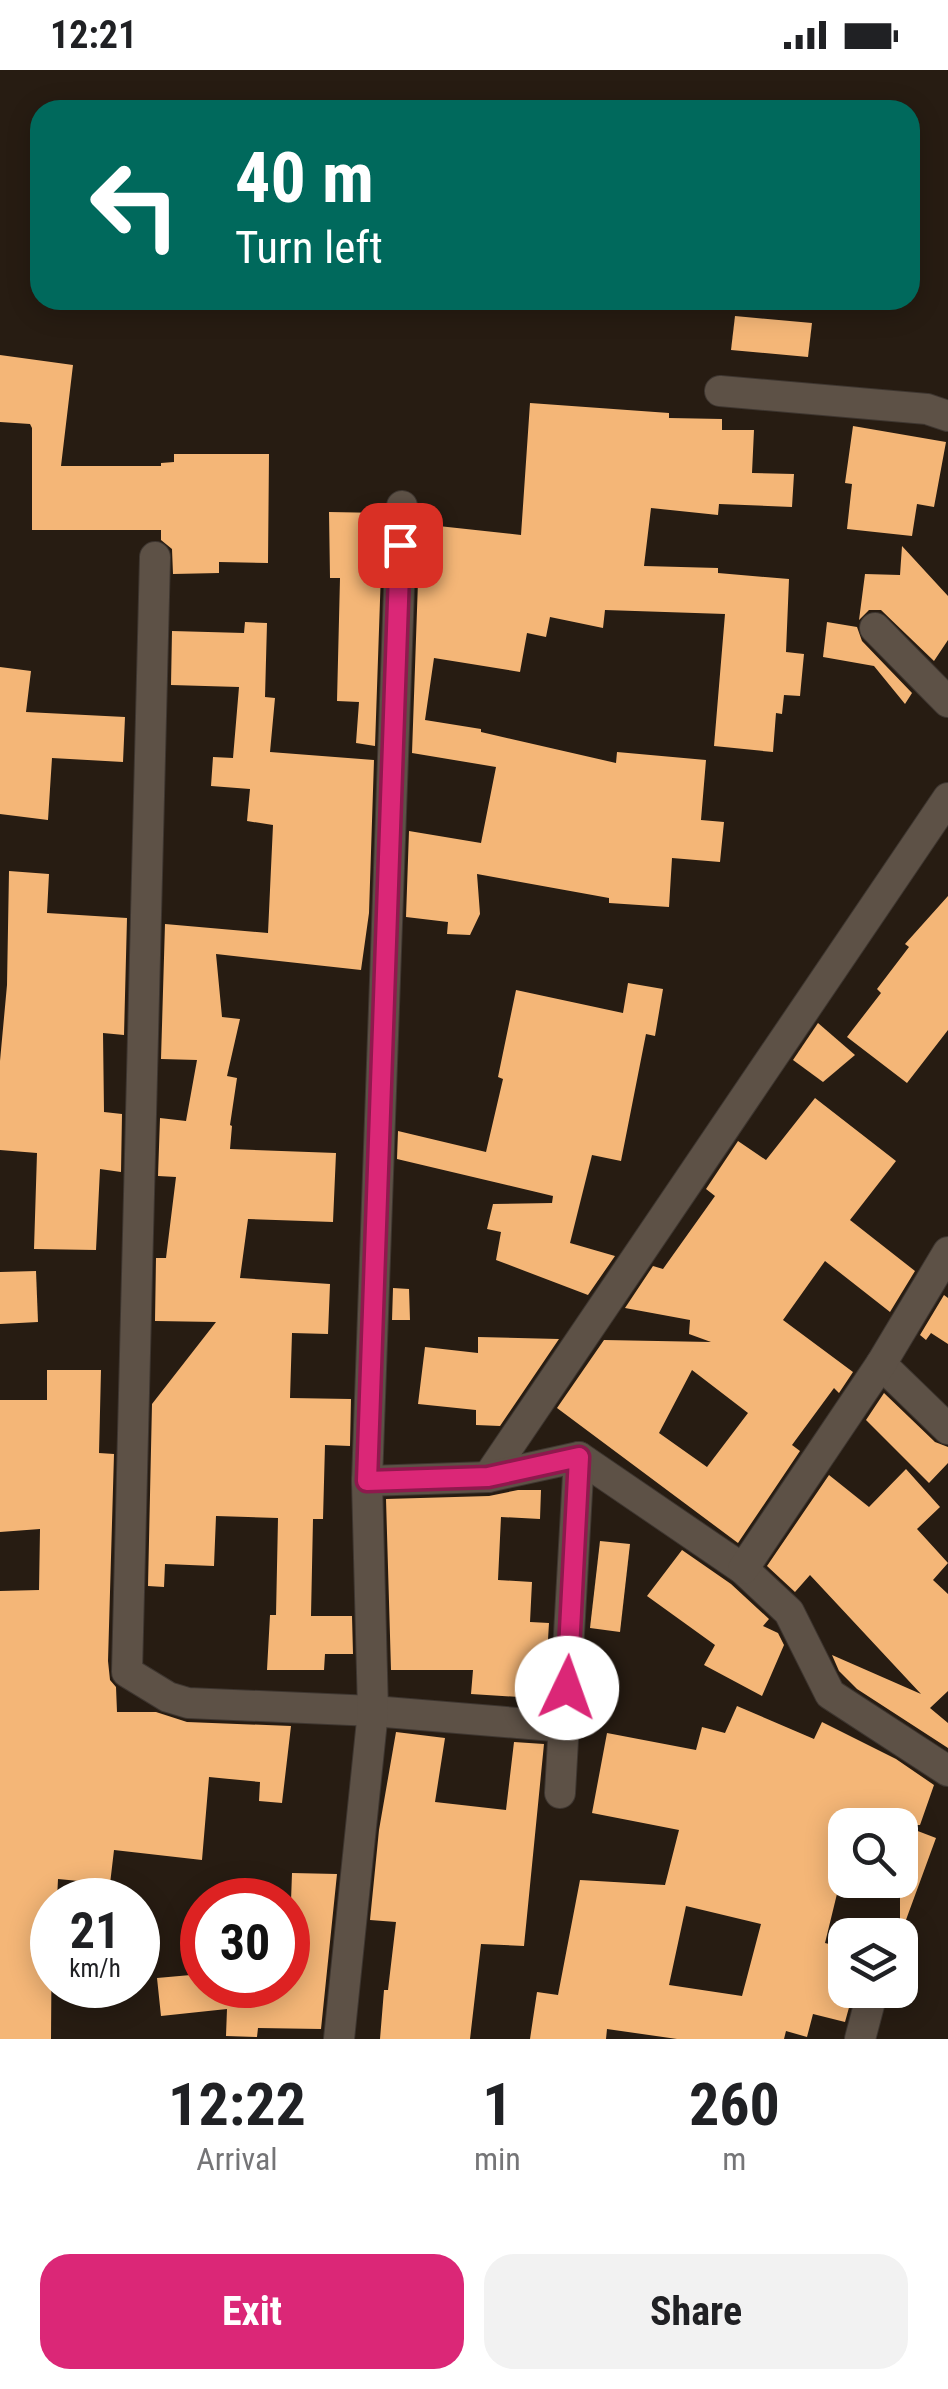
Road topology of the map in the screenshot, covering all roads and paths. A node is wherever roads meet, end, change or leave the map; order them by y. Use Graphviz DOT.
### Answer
graph roads {
  1 [pos="720,391"];
  2 [pos="948,416"];
  3 [pos="402,506"];
  4 [pos="155,557"];
  5 [pos="875,628"];
  6 [pos="948,702"];
  7 [pos="948,798"];
  8 [pos="948,1252"];
  9 [pos="881,1364"];
  10 [pos="948,1430"];
  11 [pos="579,1457"];
  12 [pos="488,1477"];
  13 [pos="367,1481"];
  14 [pos="744,1569"];
  15 [pos="373,1711"];
  16 [pos="565,1727"];
  17 [pos="948,1771"];
  18 [pos="560,1792"];
  19 [pos="868,2008"];
  20 [pos="339,2039"];
  21 [pos="860,2039"];
  1 -- 2 [label="street"];
  3 -- 13 [label="street"];
  4 -- 15 [label="street"];
  5 -- 6 [label="street"];
  7 -- 12 [label="street"];
  8 -- 9 [label="street"];
  9 -- 10 [label="street"];
  9 -- 14 [label="street"];
  11 -- 12 [label="street"];
  11 -- 14 [label="street"];
  11 -- 16 [label="street"];
  12 -- 13 [label="street"];
  13 -- 15 [label="street"];
  14 -- 17 [label="street"];
  15 -- 16 [label="street"];
  15 -- 20 [label="street"];
  16 -- 18 [label="street"];
  19 -- 21 [label="street"];
}
